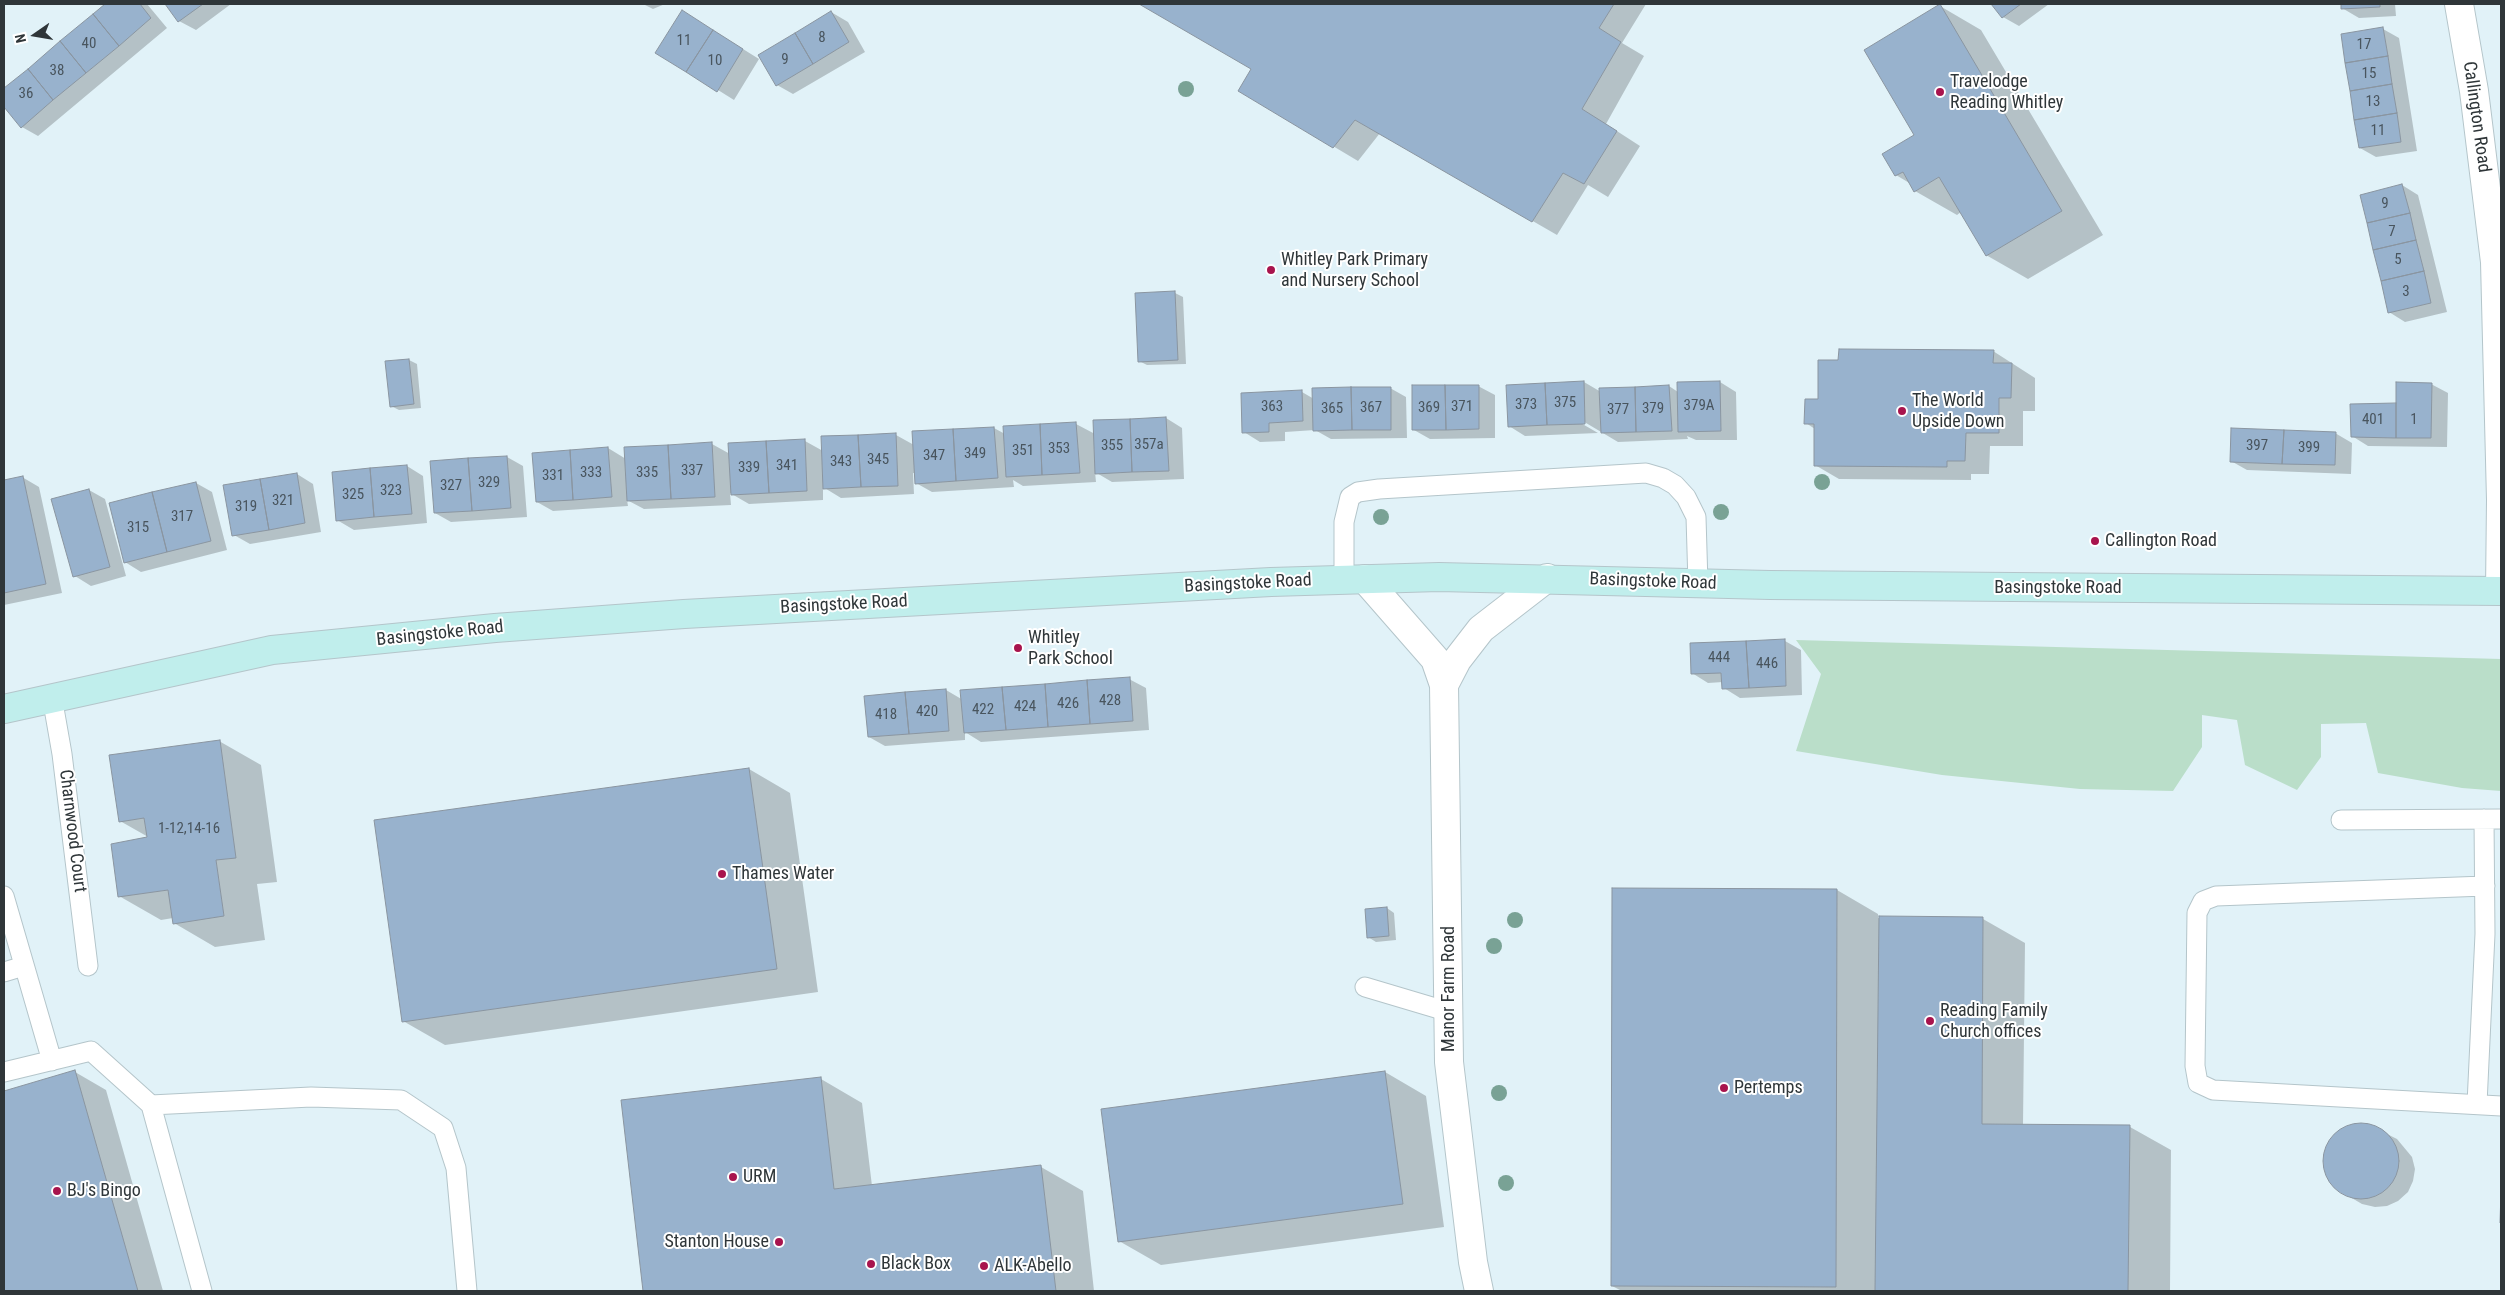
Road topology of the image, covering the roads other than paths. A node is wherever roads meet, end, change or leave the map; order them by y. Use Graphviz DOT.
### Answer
graph roads {
  1 [pos="2459,4"];
  2 [pos="1548,578"];
  3 [pos="1355,579"];
  4 [pos="1698,584"];
  5 [pos="2500,591"];
  6 [pos="1444,685"];
  7 [pos="52,696"];
  8 [pos="4,706"];
  9 [pos="2493,819"];
  10 [pos="2341,820"];
  11 [pos="2485,886"];
  12 [pos="4,896"];
  13 [pos="24,966"];
  14 [pos="88,966"];
  15 [pos="4,972"];
  16 [pos="1366,987"];
  17 [pos="1449,1012"];
  18 [pos="52,1061"];
  19 [pos="4,1072"];
  20 [pos="2477,1104"];
  21 [pos="151,1105"];
  22 [pos="2501,1106"];
  23 [pos="202,1291"];
  24 [pos="467,1291"];
  25 [pos="1479,1291"];
  1 -- 5 [label="street, Callington Road"];
  2 -- 3 [label="main road, Basingstoke Road"];
  2 -- 4 [label="main road, Basingstoke Road"];
  2 -- 6 [label="street, Manor Farm Road"];
  3 -- 4 [label="lane"];
  3 -- 6 [label="street, Manor Farm Road"];
  3 -- 7 [label="main road, Basingstoke Road"];
  4 -- 5 [label="main road, Basingstoke Road"];
  6 -- 17 [label="street, Manor Farm Road"];
  7 -- 8 [label="main road, Basingstoke Road"];
  7 -- 14 [label="lane, Charnwood Court"];
  9 -- 10 [label="lane"];
  9 -- 11 [label="lane"];
  11 -- 20 [label="lane"];
  11 -- 20 [label="lane"];
  12 -- 13 [label="lane"];
  13 -- 15 [label="lane"];
  13 -- 18 [label="lane"];
  16 -- 17 [label="lane"];
  17 -- 25 [label="street, Manor Farm Road"];
  18 -- 19 [label="lane"];
  18 -- 21 [label="lane"];
  20 -- 22 [label="lane"];
  21 -- 23 [label="lane"];
  21 -- 24 [label="lane"];
}
